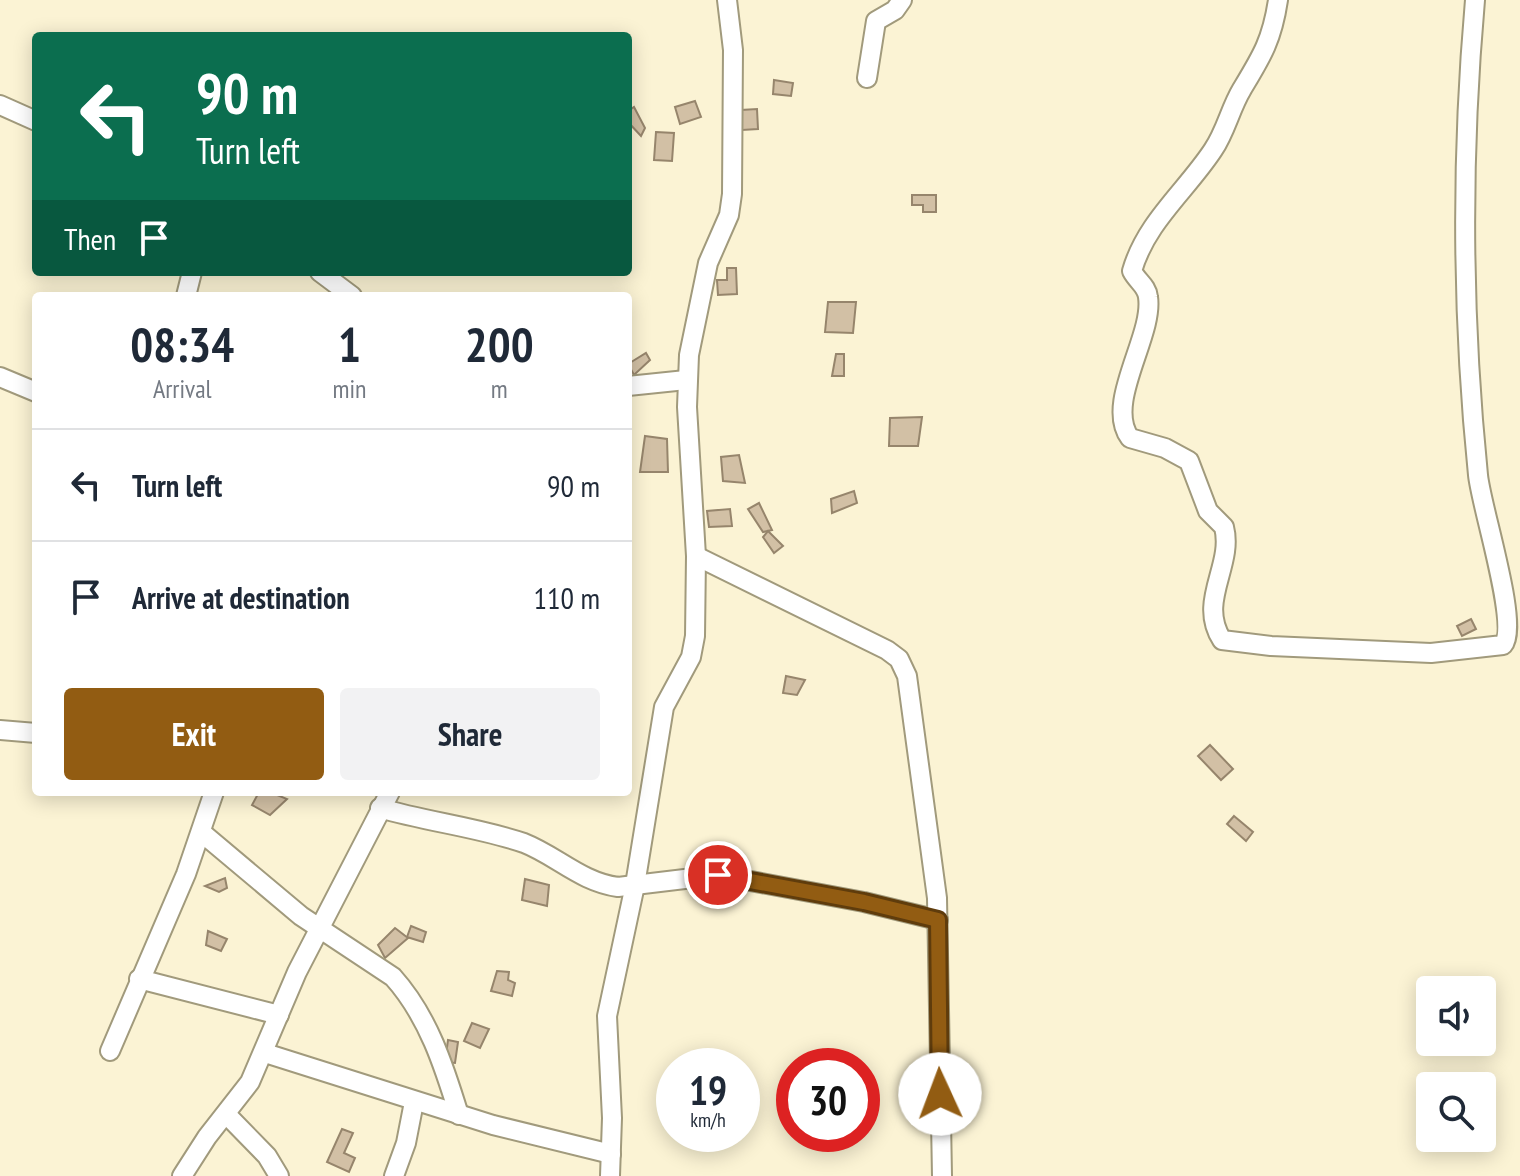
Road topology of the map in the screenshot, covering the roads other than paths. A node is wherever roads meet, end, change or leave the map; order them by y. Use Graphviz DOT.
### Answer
graph roads {
  1 [pos="727,0"];
  2 [pos="902,0"];
  3 [pos="1278,0"];
  4 [pos="1475,0"];
  5 [pos="867,78"];
  6 [pos="0,105"];
  7 [pos="32,119"];
  8 [pos="325,276"];
  9 [pos="347,292"];
  10 [pos="0,377"];
  11 [pos="686,380"];
  12 [pos="632,386"];
  13 [pos="32,390"];
  14 [pos="696,556"];
  15 [pos="0,730"];
  16 [pos="32,733"];
  17 [pos="213,796"];
  18 [pos="388,796"];
  19 [pos="380,808"];
  20 [pos="201,832"];
  21 [pos="635,885"];
  22 [pos="938,920"];
  23 [pos="321,930"];
  24 [pos="139,979"];
  25 [pos="279,1015"];
  26 [pos="110,1051"];
  27 [pos="265,1053"];
  28 [pos="414,1102"];
  29 [pos="227,1115"];
  30 [pos="459,1115"];
  31 [pos="611,1154"];
  32 [pos="182,1176"];
  33 [pos="279,1176"];
  34 [pos="394,1176"];
  35 [pos="610,1176"];
  36 [pos="942,1176"];
  1 -- 11 [label="street"];
  2 -- 5 [label="street"];
  3 -- 4 [label="street"];
  6 -- 7 [label="street"];
  8 -- 9 [label="street"];
  10 -- 13 [label="street"];
  11 -- 12 [label="street"];
  11 -- 14 [label="street"];
  14 -- 21 [label="street"];
  14 -- 22 [label="street"];
  15 -- 16 [label="street"];
  17 -- 20 [label="street"];
  18 -- 19 [label="street"];
  19 -- 21 [label="street"];
  19 -- 23 [label="street"];
  20 -- 23 [label="street"];
  20 -- 24 [label="street"];
  21 -- 22 [label="street"];
  21 -- 31 [label="street"];
  22 -- 36 [label="street"];
  23 -- 25 [label="street"];
  23 -- 30 [label="street"];
  24 -- 25 [label="street"];
  24 -- 26 [label="street"];
  25 -- 27 [label="street"];
  27 -- 28 [label="street"];
  27 -- 29 [label="street"];
  28 -- 30 [label="street"];
  28 -- 34 [label="street"];
  29 -- 32 [label="street"];
  29 -- 33 [label="street"];
  30 -- 31 [label="street"];
  31 -- 35 [label="street"];
}
